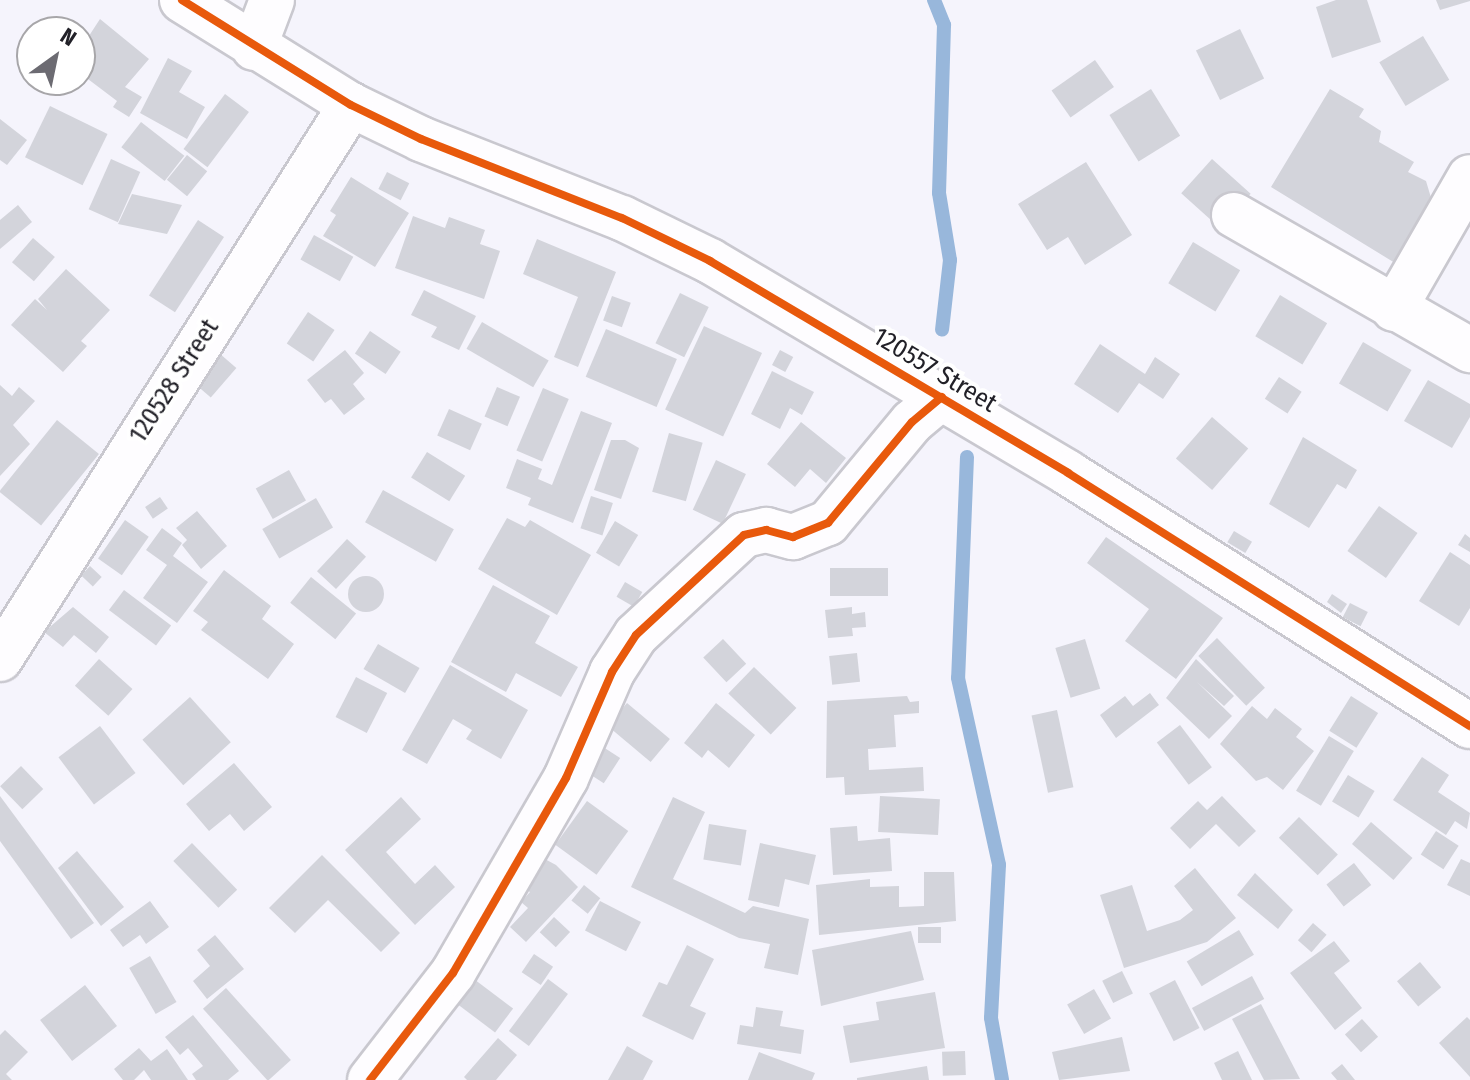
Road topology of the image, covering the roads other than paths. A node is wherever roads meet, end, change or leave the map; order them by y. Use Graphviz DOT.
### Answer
graph roads {
  1 [pos="182,0"];
  2 [pos="272,0"];
  3 [pos="254,48"];
  4 [pos="351,105"];
  5 [pos="1470,177"];
  6 [pos="1234,215"];
  7 [pos="1394,309"];
  8 [pos="1470,350"];
  9 [pos="942,397"];
  10 [pos="13,602"];
  11 [pos="0,659"];
  12 [pos="1470,726"];
  13 [pos="370,1080"];
  1 -- 3 [label="street, 120557 Street"];
  2 -- 3 [label="street"];
  3 -- 4 [label="street, 120557 Street"];
  4 -- 9 [label="street, 120557 Street"];
  4 -- 10 [label="street, 120528 Street"];
  5 -- 7 [label="street"];
  6 -- 7 [label="street"];
  7 -- 8 [label="street"];
  9 -- 12 [label="street, 120557 Street"];
  9 -- 13 [label="street"];
  10 -- 11 [label="street, 120528 Street"];
}
